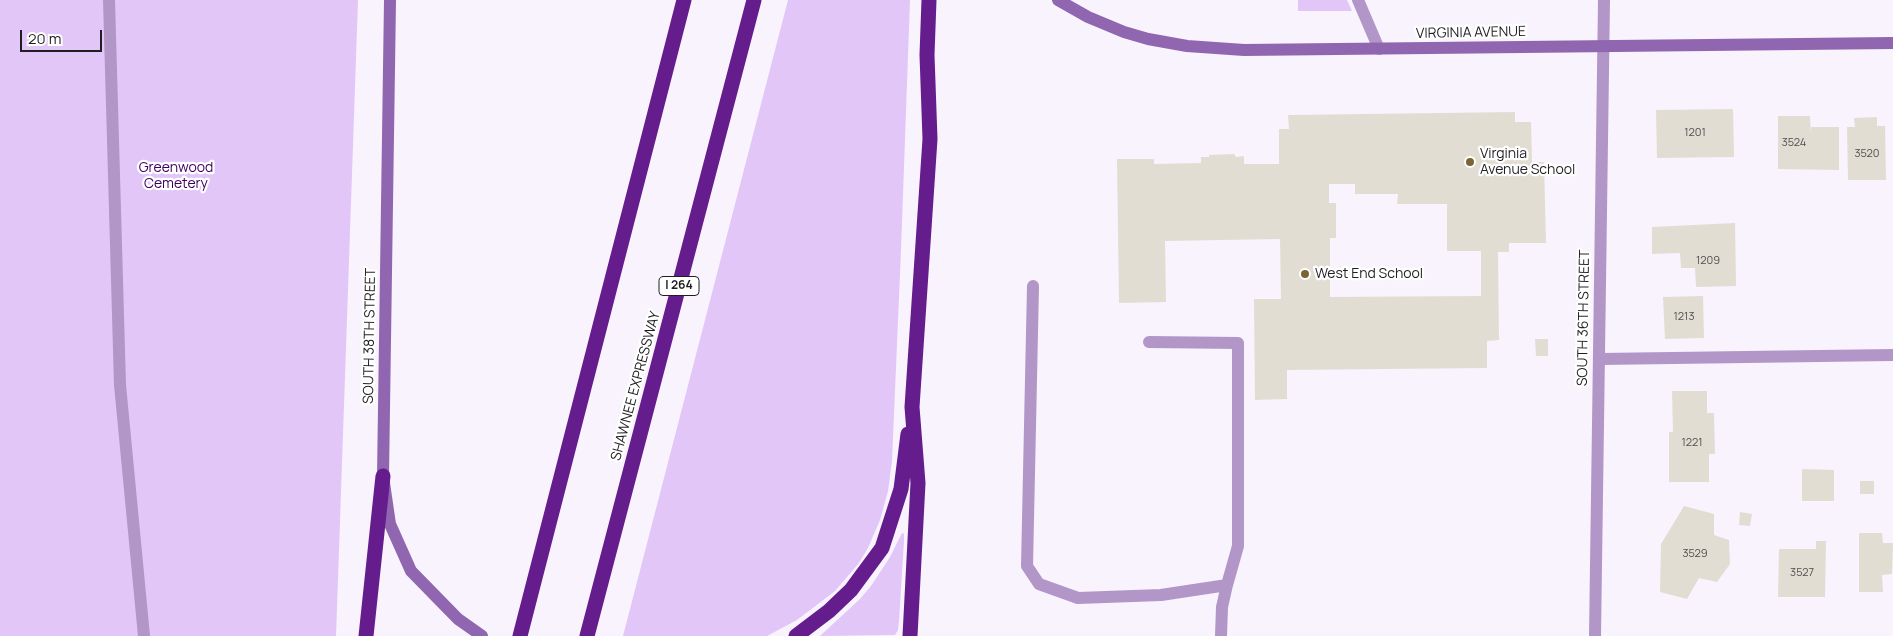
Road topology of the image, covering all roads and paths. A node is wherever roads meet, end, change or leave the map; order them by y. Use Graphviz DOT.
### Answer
graph roads {
  1 [pos="109,0"];
  2 [pos="390,0"];
  3 [pos="684,0"];
  4 [pos="754,0"];
  5 [pos="929,0"];
  6 [pos="1058,0"];
  7 [pos="1358,0"];
  8 [pos="1604,0"];
  9 [pos="1893,43"];
  10 [pos="1603,47"];
  11 [pos="1379,49"];
  12 [pos="1033,286"];
  13 [pos="1149,342"];
  14 [pos="1893,355"];
  15 [pos="1599,359"];
  16 [pos="912,407"];
  17 [pos="383,476"];
  18 [pos="1227,585"];
  19 [pos="144,636"];
  20 [pos="366,636"];
  21 [pos="482,636"];
  22 [pos="520,636"];
  23 [pos="587,636"];
  24 [pos="796,636"];
  25 [pos="910,636"];
  26 [pos="1221,636"];
  27 [pos="1595,636"];
  1 -- 19 [label="street"];
  2 -- 17 [label="main road, SOUTH 38TH STREET"];
  3 -- 22 [label="highway"];
  4 -- 23 [label="highway, SHAWNEE EXPRESSWAY / I 264"];
  5 -- 16 [label="highway"];
  6 -- 11 [label="main road, VIRGINIA AVENUE"];
  7 -- 11 [label="street"];
  8 -- 10 [label="street, SOUTH 36TH STREET"];
  9 -- 10 [label="main road, VIRGINIA AVENUE"];
  10 -- 11 [label="main road, VIRGINIA AVENUE"];
  10 -- 15 [label="street, SOUTH 36TH STREET"];
  12 -- 18 [label="street"];
  13 -- 18 [label="street"];
  14 -- 15 [label="street"];
  15 -- 27 [label="street, SOUTH 36TH STREET"];
  16 -- 24 [label="highway"];
  16 -- 25 [label="highway"];
  17 -- 20 [label="highway"];
  17 -- 21 [label="main road, SOUTH 38TH STREET"];
  18 -- 26 [label="street"];
}
